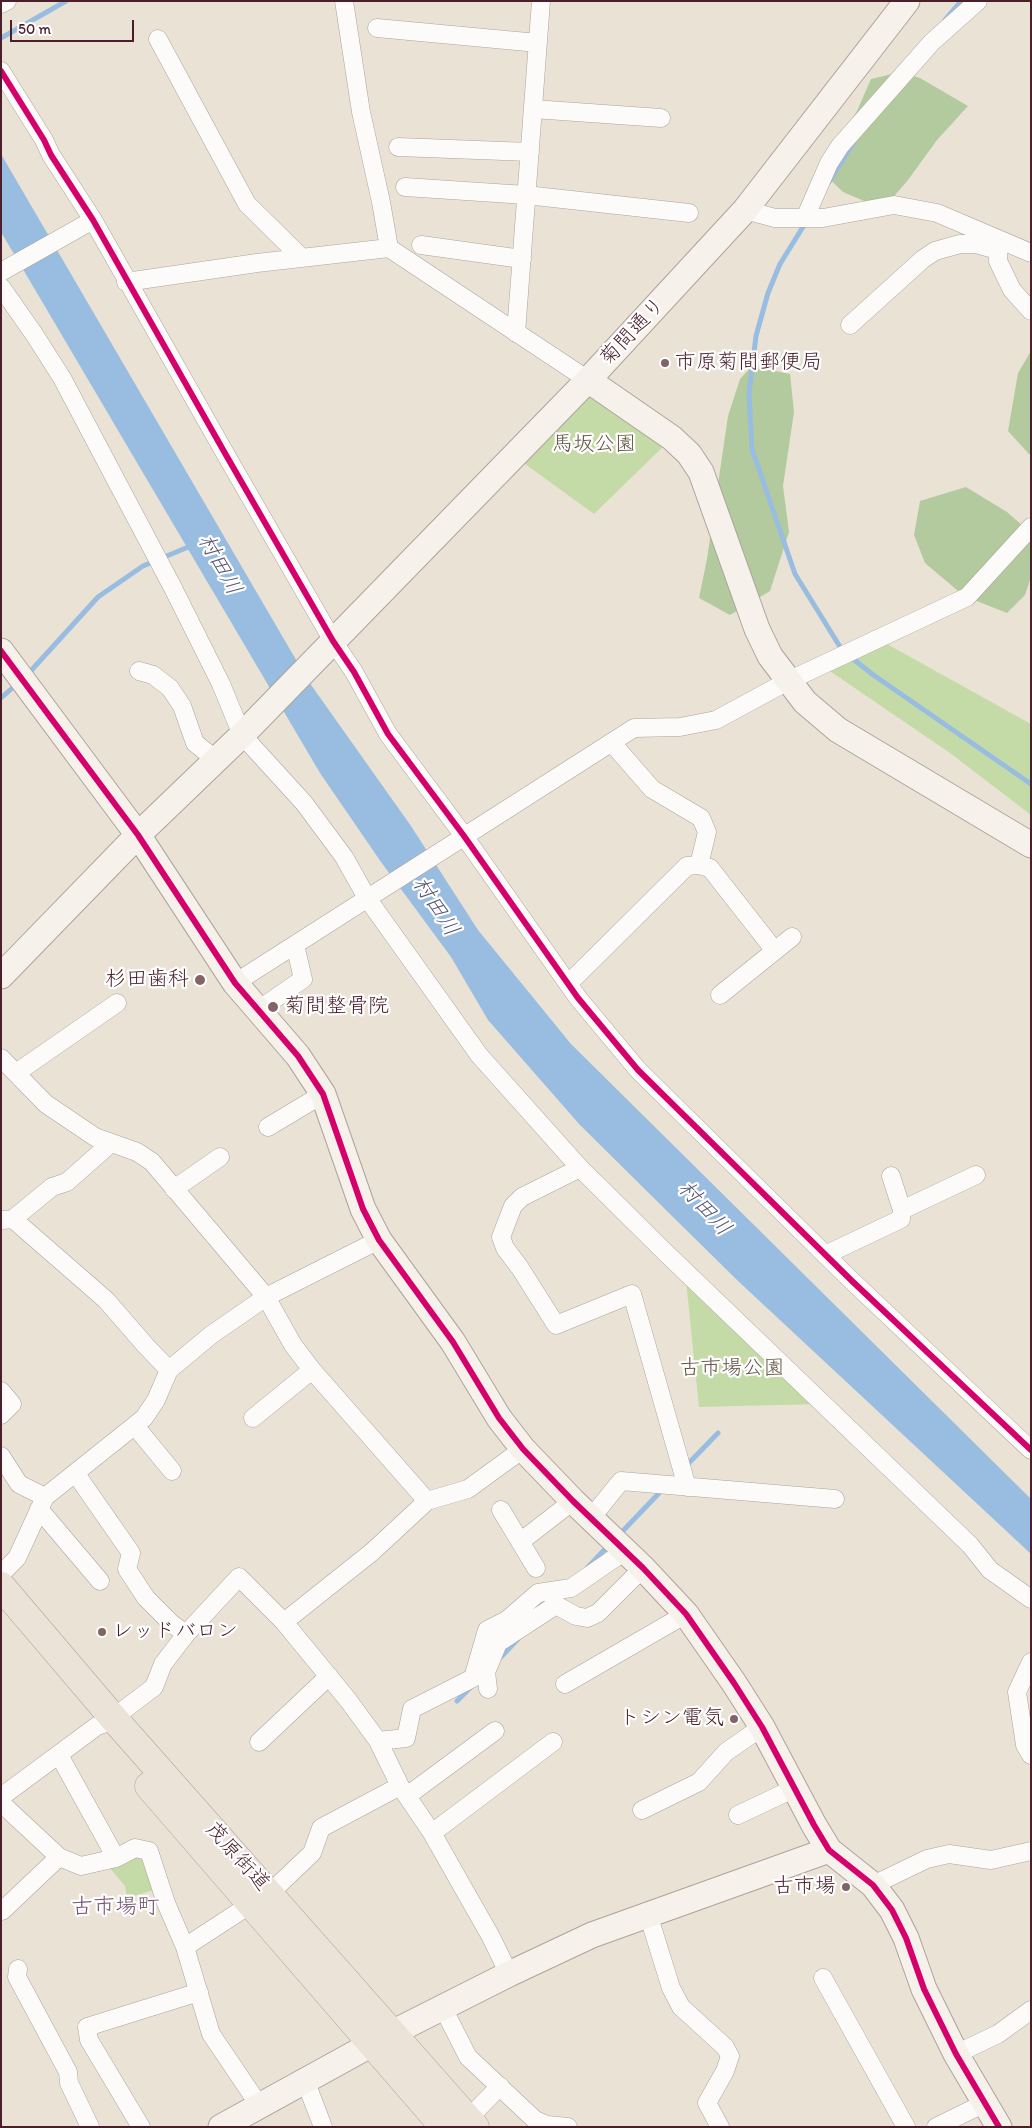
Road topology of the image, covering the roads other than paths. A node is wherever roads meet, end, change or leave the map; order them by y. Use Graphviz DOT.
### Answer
graph roads {
  1 [pos="7,1"];
  2 [pos="344,1"];
  3 [pos="541,1"];
  4 [pos="907,1"];
  5 [pos="978,1"];
  6 [pos="1,4"];
  7 [pos="377,28"];
  8 [pos="158,39"];
  9 [pos="538,43"];
  10 [pos="1,71"];
  11 [pos="533,109"];
  12 [pos="662,118"];
  13 [pos="398,147"];
  14 [pos="530,152"];
  15 [pos="405,187"];
  16 [pos="526,195"];
  17 [pos="746,210"];
  18 [pos="689,213"];
  19 [pos="805,218"];
  20 [pos="93,220"];
  21 [pos="999,245"];
  22 [pos="421,246"];
  23 [pos="389,248"];
  24 [pos="1031,253"];
  25 [pos="302,258"];
  26 [pos="522,259"];
  27 [pos="1,272"];
  28 [pos="126,282"];
  29 [pos="1,287"];
  30 [pos="1031,311"];
  31 [pos="850,325"];
  32 [pos="516,333"];
  33 [pos="588,380"];
  34 [pos="1031,527"];
  35 [pos="333,640"];
  36 [pos="1,651"];
  37 [pos="139,671"];
  38 [pos="788,681"];
  39 [pos="242,735"];
  40 [pos="612,743"];
  41 [pos="216,760"];
  42 [pos="138,835"];
  43 [pos="464,836"];
  44 [pos="1031,845"];
  45 [pos="699,864"];
  46 [pos="367,898"];
  47 [pos="792,937"];
  48 [pos="295,945"];
  49 [pos="774,951"];
  50 [pos="1,976"];
  51 [pos="235,983"];
  52 [pos="568,984"];
  53 [pos="720,995"];
  54 [pos="117,1003"];
  55 [pos="257,1011"];
  56 [pos="1,1058"];
  57 [pos="16,1073"];
  58 [pos="323,1094"];
  59 [pos="268,1127"];
  60 [pos="111,1143"];
  61 [pos="220,1157"];
  62 [pos="580,1168"];
  63 [pos="891,1176"];
  64 [pos="976,1176"];
  65 [pos="174,1189"];
  66 [pos="902,1210"];
  67 [pos="7,1219"];
  68 [pos="379,1240"];
  69 [pos="825,1255"];
  70 [pos="266,1296"];
  71 [pos="169,1370"];
  72 [pos="312,1370"];
  73 [pos="1,1391"];
  74 [pos="1,1415"];
  75 [pos="253,1418"];
  76 [pos="135,1426"];
  77 [pos="523,1449"];
  78 [pos="1031,1450"];
  79 [pos="1,1456"];
  80 [pos="172,1471"];
  81 [pos="76,1474"];
  82 [pos="687,1487"];
  83 [pos="835,1499"];
  84 [pos="427,1501"];
  85 [pos="573,1501"];
  86 [pos="42,1503"];
  87 [pos="501,1510"];
  88 [pos="591,1518"];
  89 [pos="520,1542"];
  90 [pos="625,1551"];
  91 [pos="536,1568"];
  92 [pos="643,1568"];
  93 [pos="1,1574"];
  94 [pos="100,1581"];
  95 [pos="1,1586"];
  96 [pos="1031,1599"];
  97 [pos="686,1614"];
  98 [pos="1,1615"];
  99 [pos="284,1622"];
  100 [pos="186,1634"];
  101 [pos="1031,1662"];
  102 [pos="329,1676"];
  103 [pos="565,1684"];
  104 [pos="488,1689"];
  105 [pos="106,1723"];
  106 [pos="762,1727"];
  107 [pos="495,1731"];
  108 [pos="378,1741"];
  109 [pos="259,1742"];
  110 [pos="553,1742"];
  111 [pos="59,1755"];
  112 [pos="1031,1755"];
  113 [pos="795,1788"];
  114 [pos="404,1791"];
  115 [pos="1,1797"];
  116 [pos="1,1803"];
  117 [pos="642,1810"];
  118 [pos="738,1815"];
  119 [pos="432,1832"];
  120 [pos="829,1850"];
  121 [pos="1031,1851"];
  122 [pos="59,1857"];
  123 [pos="116,1858"];
  124 [pos="873,1885"];
  125 [pos="260,1898"];
  126 [pos="2,1911"];
  127 [pos="648,1914"];
  128 [pos="185,1947"];
  129 [pos="18,1968"];
  130 [pos="509,1974"];
  131 [pos="824,1978"];
  132 [pos="198,1992"];
  133 [pos="443,2008"];
  134 [pos="1031,2010"];
  135 [pos="382,2039"];
  136 [pos="956,2054"];
  137 [pos="305,2080"];
  138 [pos="500,2086"];
  139 [pos="985,2103"];
  140 [pos="259,2104"];
  141 [pos="462,2124"];
  142 [pos="90,2127"];
  143 [pos="141,2127"];
  144 [pos="222,2127"];
  145 [pos="323,2127"];
  146 [pos="568,2127"];
  147 [pos="720,2127"];
  148 [pos="906,2127"];
  149 [pos="936,2127"];
  150 [pos="999,2127"];
  1 -- 6 [label="street"];
  2 -- 23 [label="street"];
  3 -- 9 [label="street"];
  4 -- 17 [label="street, 菊間通り"];
  5 -- 19 [label="street"];
  7 -- 9 [label="street"];
  8 -- 25 [label="street"];
  9 -- 11 [label="street"];
  10 -- 20 [label="street"];
  11 -- 12 [label="street"];
  11 -- 14 [label="street"];
  13 -- 14 [label="street"];
  14 -- 16 [label="street"];
  15 -- 16 [label="street"];
  16 -- 18 [label="street"];
  16 -- 26 [label="street"];
  17 -- 19 [label="street"];
  17 -- 33 [label="street, 菊間通り"];
  19 -- 21 [label="street"];
  20 -- 27 [label="street"];
  20 -- 28 [label="street"];
  21 -- 24 [label="street"];
  21 -- 30 [label="street"];
  21 -- 31 [label="street"];
  22 -- 26 [label="street"];
  23 -- 25 [label="street"];
  23 -- 32 [label="street"];
  25 -- 28 [label="street"];
  26 -- 32 [label="street"];
  28 -- 35 [label="street"];
  29 -- 39 [label="street"];
  32 -- 33 [label="street"];
  33 -- 35 [label="street, 菊間通り"];
  33 -- 38 [label="street"];
  34 -- 38 [label="street"];
  35 -- 39 [label="street, 菊間通り"];
  35 -- 43 [label="street"];
  36 -- 42 [label="street"];
  37 -- 41 [label="street"];
  38 -- 40 [label="street"];
  38 -- 44 [label="street"];
  39 -- 41 [label="street, 菊間通り"];
  39 -- 46 [label="street"];
  40 -- 43 [label="street"];
  40 -- 45 [label="street"];
  41 -- 42 [label="street, 菊間通り"];
  42 -- 50 [label="street, 菊間通り"];
  42 -- 51 [label="street"];
  43 -- 46 [label="street"];
  43 -- 52 [label="street"];
  45 -- 49 [label="street"];
  45 -- 52 [label="street"];
  46 -- 48 [label="street"];
  46 -- 62 [label="street"];
  47 -- 49 [label="street"];
  48 -- 51 [label="street"];
  48 -- 55 [label="street"];
  49 -- 53 [label="street"];
  51 -- 55 [label="street"];
  52 -- 69 [label="street"];
  54 -- 57 [label="street"];
  55 -- 58 [label="street"];
  56 -- 57 [label="street"];
  57 -- 60 [label="street"];
  58 -- 59 [label="street"];
  58 -- 68 [label="street"];
  60 -- 65 [label="street"];
  60 -- 67 [label="street"];
  61 -- 65 [label="street"];
  62 -- 82 [label="street"];
  62 -- 96 [label="street"];
  63 -- 66 [label="street"];
  64 -- 66 [label="street"];
  65 -- 70 [label="street"];
  66 -- 69 [label="street"];
  67 -- 71 [label="street"];
  68 -- 70 [label="street"];
  68 -- 77 [label="street"];
  69 -- 78 [label="street"];
  70 -- 71 [label="street"];
  70 -- 72 [label="street"];
  71 -- 76 [label="street"];
  72 -- 75 [label="street"];
  72 -- 84 [label="street"];
  73 -- 74 [label="street"];
  76 -- 80 [label="street"];
  76 -- 81 [label="street"];
  77 -- 84 [label="street"];
  77 -- 85 [label="street"];
  79 -- 86 [label="street"];
  81 -- 86 [label="street"];
  81 -- 100 [label="street"];
  82 -- 83 [label="street"];
  82 -- 88 [label="street"];
  84 -- 99 [label="street"];
  85 -- 88 [label="street"];
  85 -- 89 [label="street"];
  86 -- 93 [label="street"];
  86 -- 94 [label="street"];
  87 -- 89 [label="street"];
  88 -- 90 [label="street"];
  89 -- 91 [label="street"];
  90 -- 92 [label="street"];
  90 -- 108 [label="street"];
  92 -- 97 [label="street"];
  92 -- 104 [label="street"];
  95 -- 105 [label="main road, 茂原街道"];
  97 -- 103 [label="street"];
  97 -- 106 [label="street"];
  98 -- 105 [label="main road, 茂原街道"];
  99 -- 100 [label="street"];
  99 -- 102 [label="street"];
  100 -- 105 [label="street"];
  101 -- 112 [label="street"];
  102 -- 108 [label="street"];
  102 -- 109 [label="street"];
  105 -- 111 [label="street"];
  105 -- 125 [label="main road, 茂原街道"];
  106 -- 113 [label="street"];
  106 -- 117 [label="street"];
  107 -- 114 [label="street"];
  108 -- 114 [label="street"];
  110 -- 119 [label="street"];
  111 -- 115 [label="street"];
  111 -- 123 [label="street"];
  113 -- 118 [label="street"];
  113 -- 120 [label="street"];
  114 -- 119 [label="street"];
  114 -- 125 [label="street"];
  116 -- 122 [label="street"];
  119 -- 130 [label="street"];
  120 -- 124 [label="street"];
  120 -- 127 [label="street"];
  121 -- 124 [label="street"];
  122 -- 123 [label="street"];
  122 -- 126 [label="street"];
  123 -- 128 [label="street"];
  124 -- 136 [label="street"];
  125 -- 128 [label="street"];
  125 -- 135 [label="main road, 茂原街道"];
  127 -- 130 [label="street"];
  127 -- 147 [label="street"];
  128 -- 132 [label="street"];
  129 -- 142 [label="street"];
  130 -- 133 [label="street"];
  131 -- 148 [label="street"];
  132 -- 140 [label="street"];
  132 -- 143 [label="street"];
  133 -- 135 [label="street"];
  133 -- 138 [label="street"];
  134 -- 136 [label="street"];
  135 -- 137 [label="street"];
  135 -- 141 [label="main road, 茂原街道"];
  136 -- 139 [label="street"];
  137 -- 140 [label="street"];
  137 -- 145 [label="street"];
  138 -- 141 [label="street"];
  138 -- 146 [label="street"];
  139 -- 149 [label="street"];
  139 -- 150 [label="street"];
  140 -- 144 [label="street"];
}
